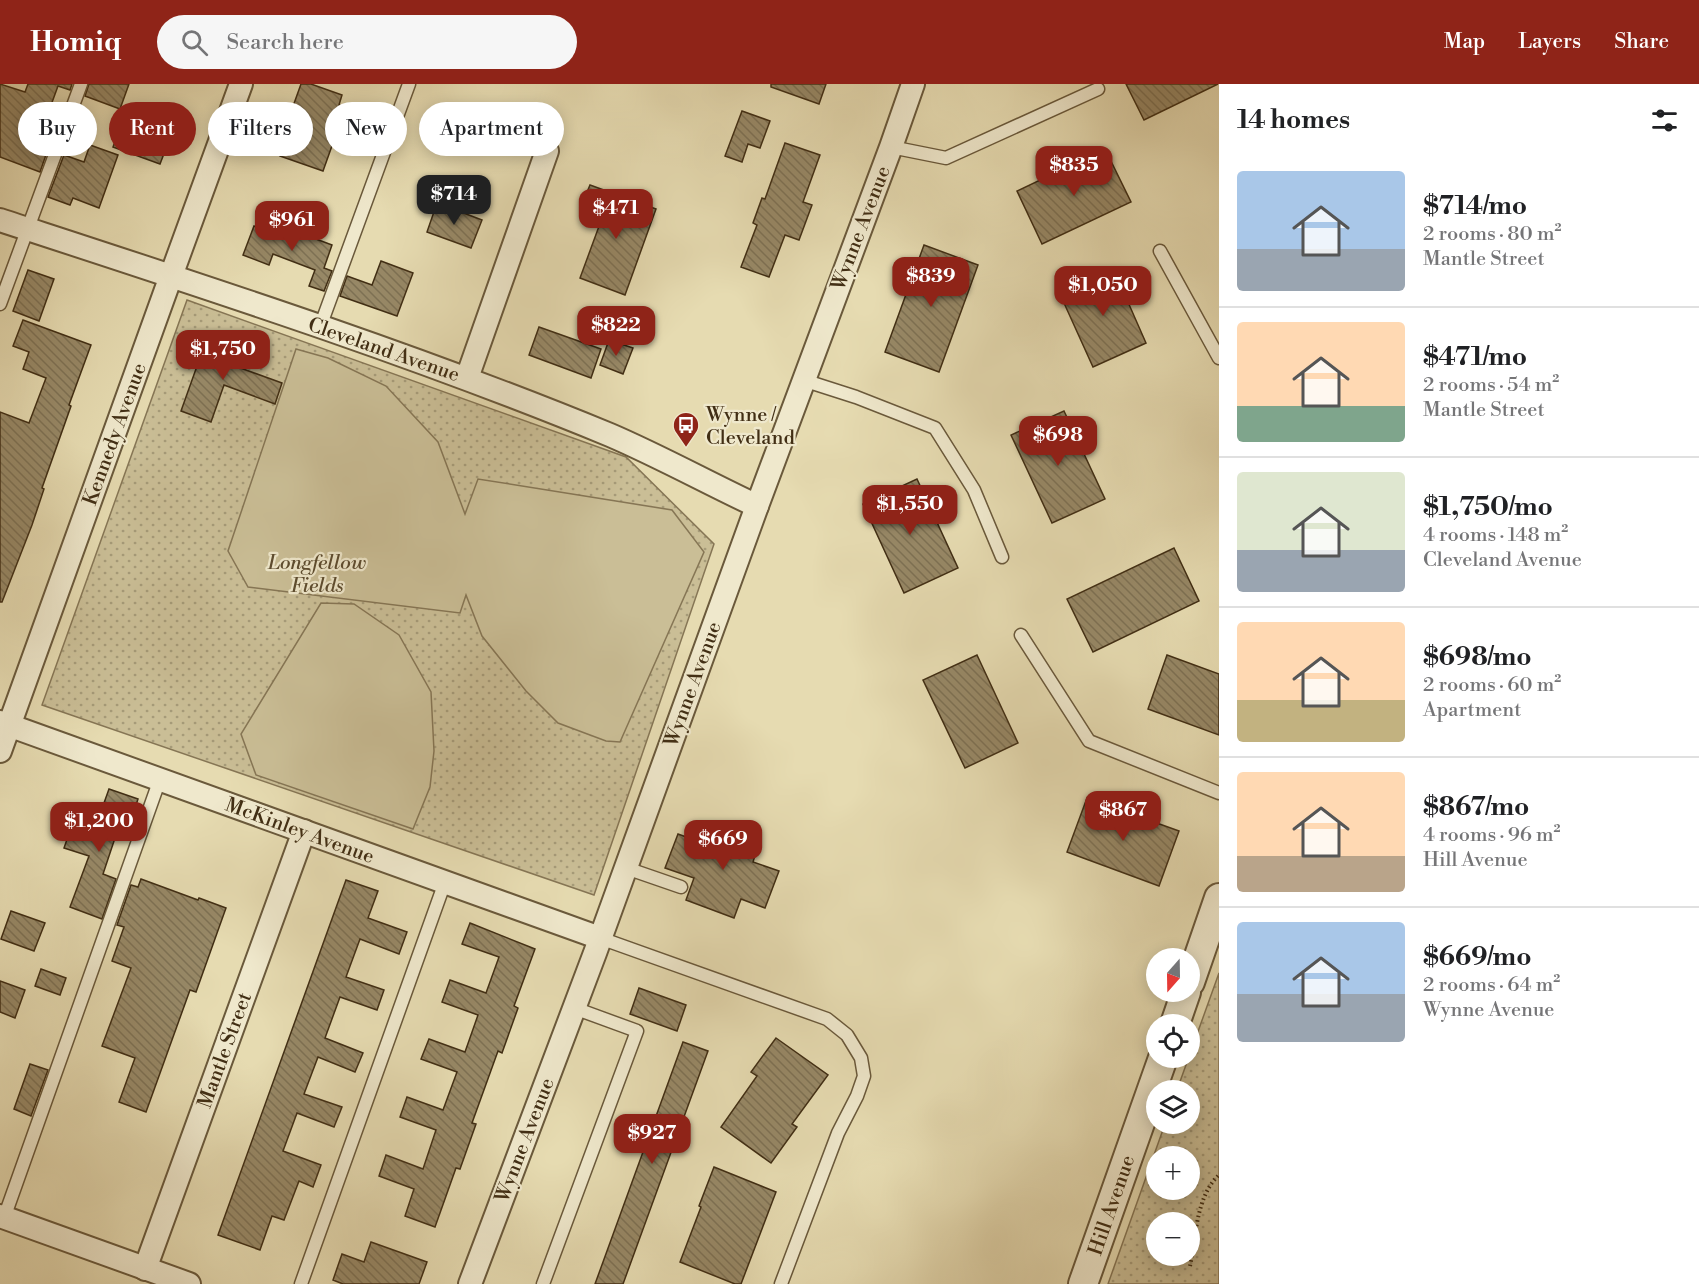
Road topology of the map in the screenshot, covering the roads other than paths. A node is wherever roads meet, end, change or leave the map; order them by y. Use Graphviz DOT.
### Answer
graph roads {
  1 [pos="81,84"];
  2 [pos="241,84"];
  3 [pos="410,84"];
  4 [pos="913,84"];
  5 [pos="1098,89"];
  6 [pos="891,147"];
  7 [pos="545,156"];
  8 [pos="0,220"];
  9 [pos="27,229"];
  10 [pos="1160,250"];
  11 [pos="171,276"];
  12 [pos="0,304"];
  13 [pos="320,327"];
  14 [pos="1219,358"];
  15 [pos="467,378"];
  16 [pos="803,380"];
  17 [pos="757,506"];
  18 [pos="1002,557"];
  19 [pos="1021,635"];
  20 [pos="5,724"];
  21 [pos="0,751"];
  22 [pos="160,779"];
  23 [pos="1219,793"];
  24 [pos="304,831"];
  25 [pos="626,868"];
  26 [pos="445,882"];
  27 [pos="681,887"];
  28 [pos="1219,898"];
  29 [pos="600,938"];
  30 [pos="1200,953"];
  31 [pos="574,1008"];
  32 [pos="1159,1068"];
  33 [pos="2,1217"];
  34 [pos="145,1269"];
  35 [pos="189,1284"];
  36 [pos="301,1284"];
  37 [pos="470,1284"];
  38 [pos="543,1284"];
  39 [pos="781,1284"];
  40 [pos="1083,1284"];
  1 -- 9 [label="lane"];
  2 -- 11 [label="street, Kennedy Avenue"];
  3 -- 13 [label="lane"];
  4 -- 6 [label="street, Wynne Avenue"];
  5 -- 6 [label="lane"];
  6 -- 16 [label="street, Wynne Avenue"];
  7 -- 15 [label="street"];
  8 -- 9 [label="street, Cleveland Avenue"];
  9 -- 11 [label="street, Cleveland Avenue"];
  9 -- 12 [label="lane"];
  10 -- 14 [label="lane"];
  11 -- 13 [label="street, Cleveland Avenue"];
  11 -- 20 [label="street, Kennedy Avenue"];
  13 -- 15 [label="street, Cleveland Avenue"];
  15 -- 17 [label="street, Cleveland Avenue"];
  16 -- 17 [label="street, Wynne Avenue"];
  16 -- 18 [label="lane"];
  17 -- 25 [label="street, Wynne Avenue"];
  19 -- 23 [label="lane"];
  20 -- 21 [label="street, Kennedy Avenue"];
  20 -- 22 [label="street, McKinley Avenue"];
  22 -- 24 [label="street, McKinley Avenue"];
  22 -- 33 [label="lane"];
  24 -- 26 [label="street, McKinley Avenue"];
  24 -- 34 [label="street, Mantle Street"];
  25 -- 27 [label="lane"];
  25 -- 29 [label="street, Wynne Avenue"];
  26 -- 29 [label="street, McKinley Avenue"];
  26 -- 36 [label="lane"];
  28 -- 30 [label="street"];
  29 -- 31 [label="street, Wynne Avenue"];
  29 -- 39 [label="lane"];
  31 -- 37 [label="street, Wynne Avenue"];
  31 -- 38 [label="lane"];
  32 -- 40 [label="street, Hill Avenue"];
  33 -- 34 [label="street"];
  34 -- 35 [label="street"];
}
